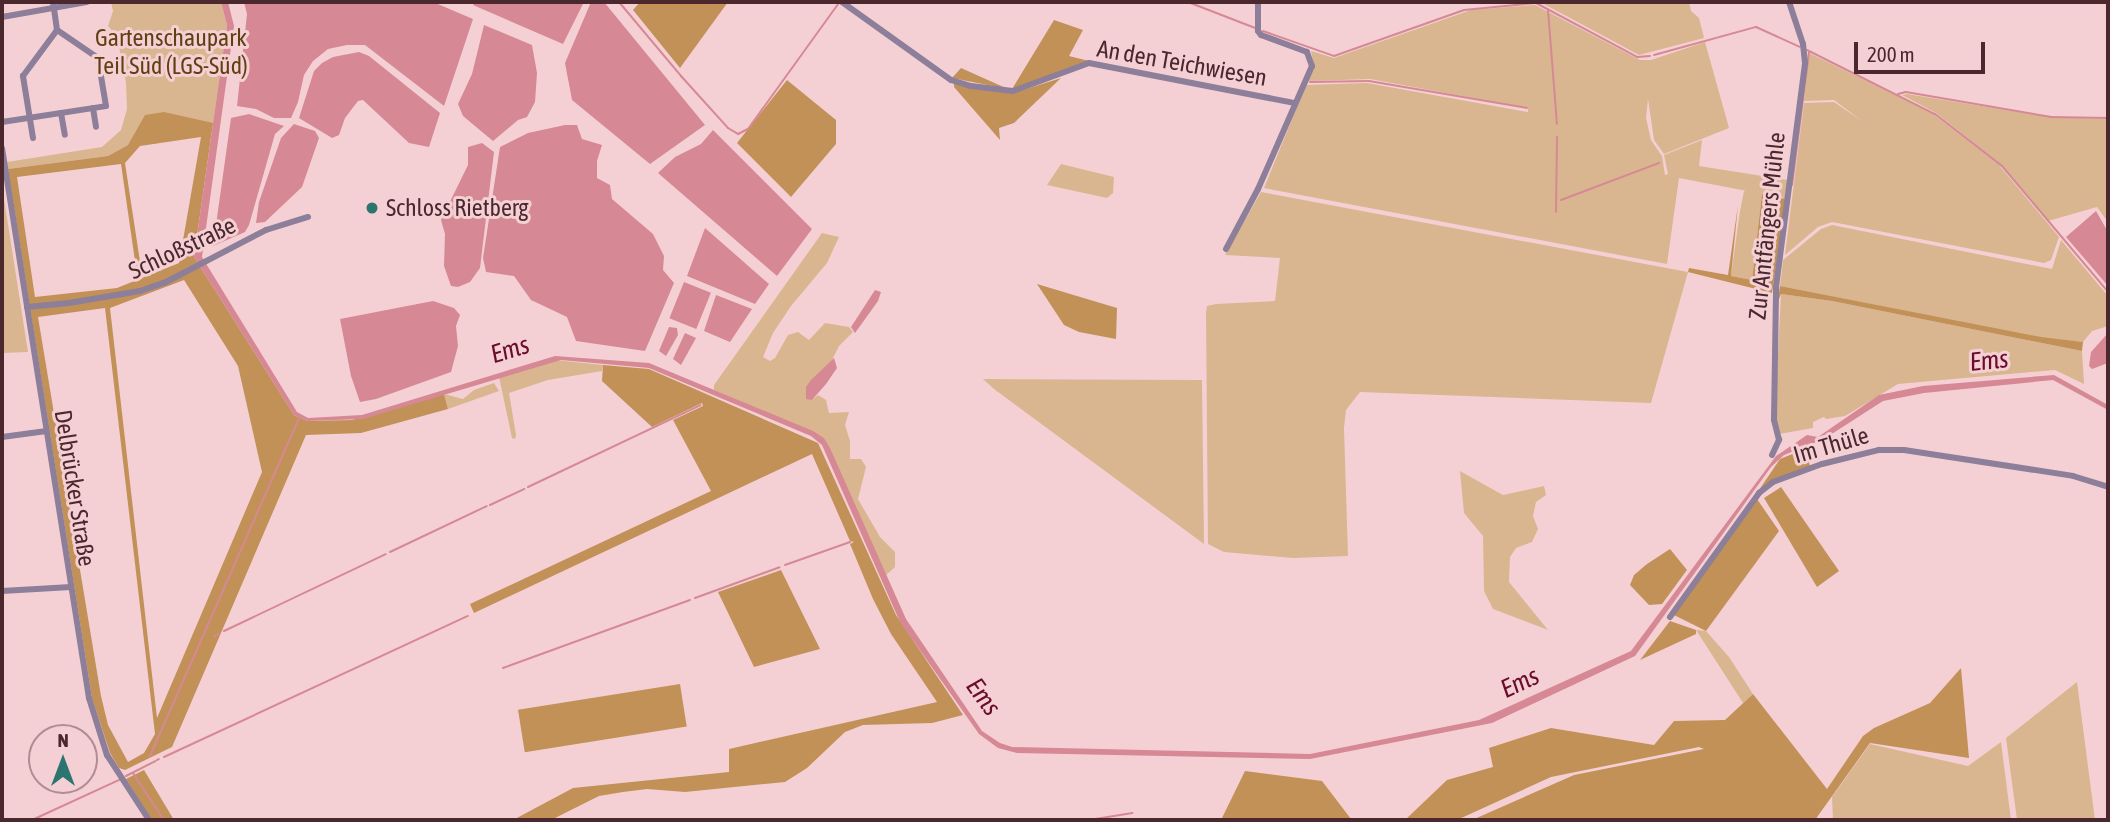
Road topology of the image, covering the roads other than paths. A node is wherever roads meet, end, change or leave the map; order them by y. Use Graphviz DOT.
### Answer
graph roads {
  1 [pos="87,2"];
  2 [pos="1258,2"];
  3 [pos="1789,2"];
  4 [pos="843,3"];
  5 [pos="53,5"];
  6 [pos="2,17"];
  7 [pos="57,30"];
  8 [pos="1295,103"];
  9 [pos="93,108"];
  10 [pos="61,113"];
  11 [pos="29,118"];
  12 [pos="2,122"];
  13 [pos="96,127"];
  14 [pos="65,135"];
  15 [pos="33,138"];
  16 [pos="2,148"];
  17 [pos="308,217"];
  18 [pos="1226,249"];
  19 [pos="27,306"];
  20 [pos="47,431"];
  21 [pos="2,437"];
  22 [pos="1772,455"];
  23 [pos="2108,487"];
  24 [pos="71,587"];
  25 [pos="2,591"];
  26 [pos="1670,617"];
  27 [pos="149,820"];
  1 -- 5 [label="street"];
  2 -- 8 [label="street"];
  3 -- 22 [label="street, Zur Antfängers Mühle"];
  4 -- 8 [label="street, An den Teichwiesen"];
  5 -- 6 [label="street"];
  5 -- 7 [label="street"];
  7 -- 9 [label="street"];
  7 -- 11 [label="street"];
  8 -- 18 [label="street"];
  9 -- 10 [label="street"];
  9 -- 13 [label="street"];
  10 -- 11 [label="street"];
  10 -- 14 [label="street"];
  11 -- 12 [label="street"];
  11 -- 15 [label="street"];
  16 -- 19 [label="street, Delbrücker Straße"];
  17 -- 19 [label="street, Schloßstraße"];
  19 -- 20 [label="street, Delbrücker Straße"];
  20 -- 21 [label="street"];
  20 -- 24 [label="street, Delbrücker Straße"];
  23 -- 26 [label="street, Im Thüle"];
  24 -- 25 [label="street"];
  24 -- 27 [label="street, Delbrücker Straße"];
}
